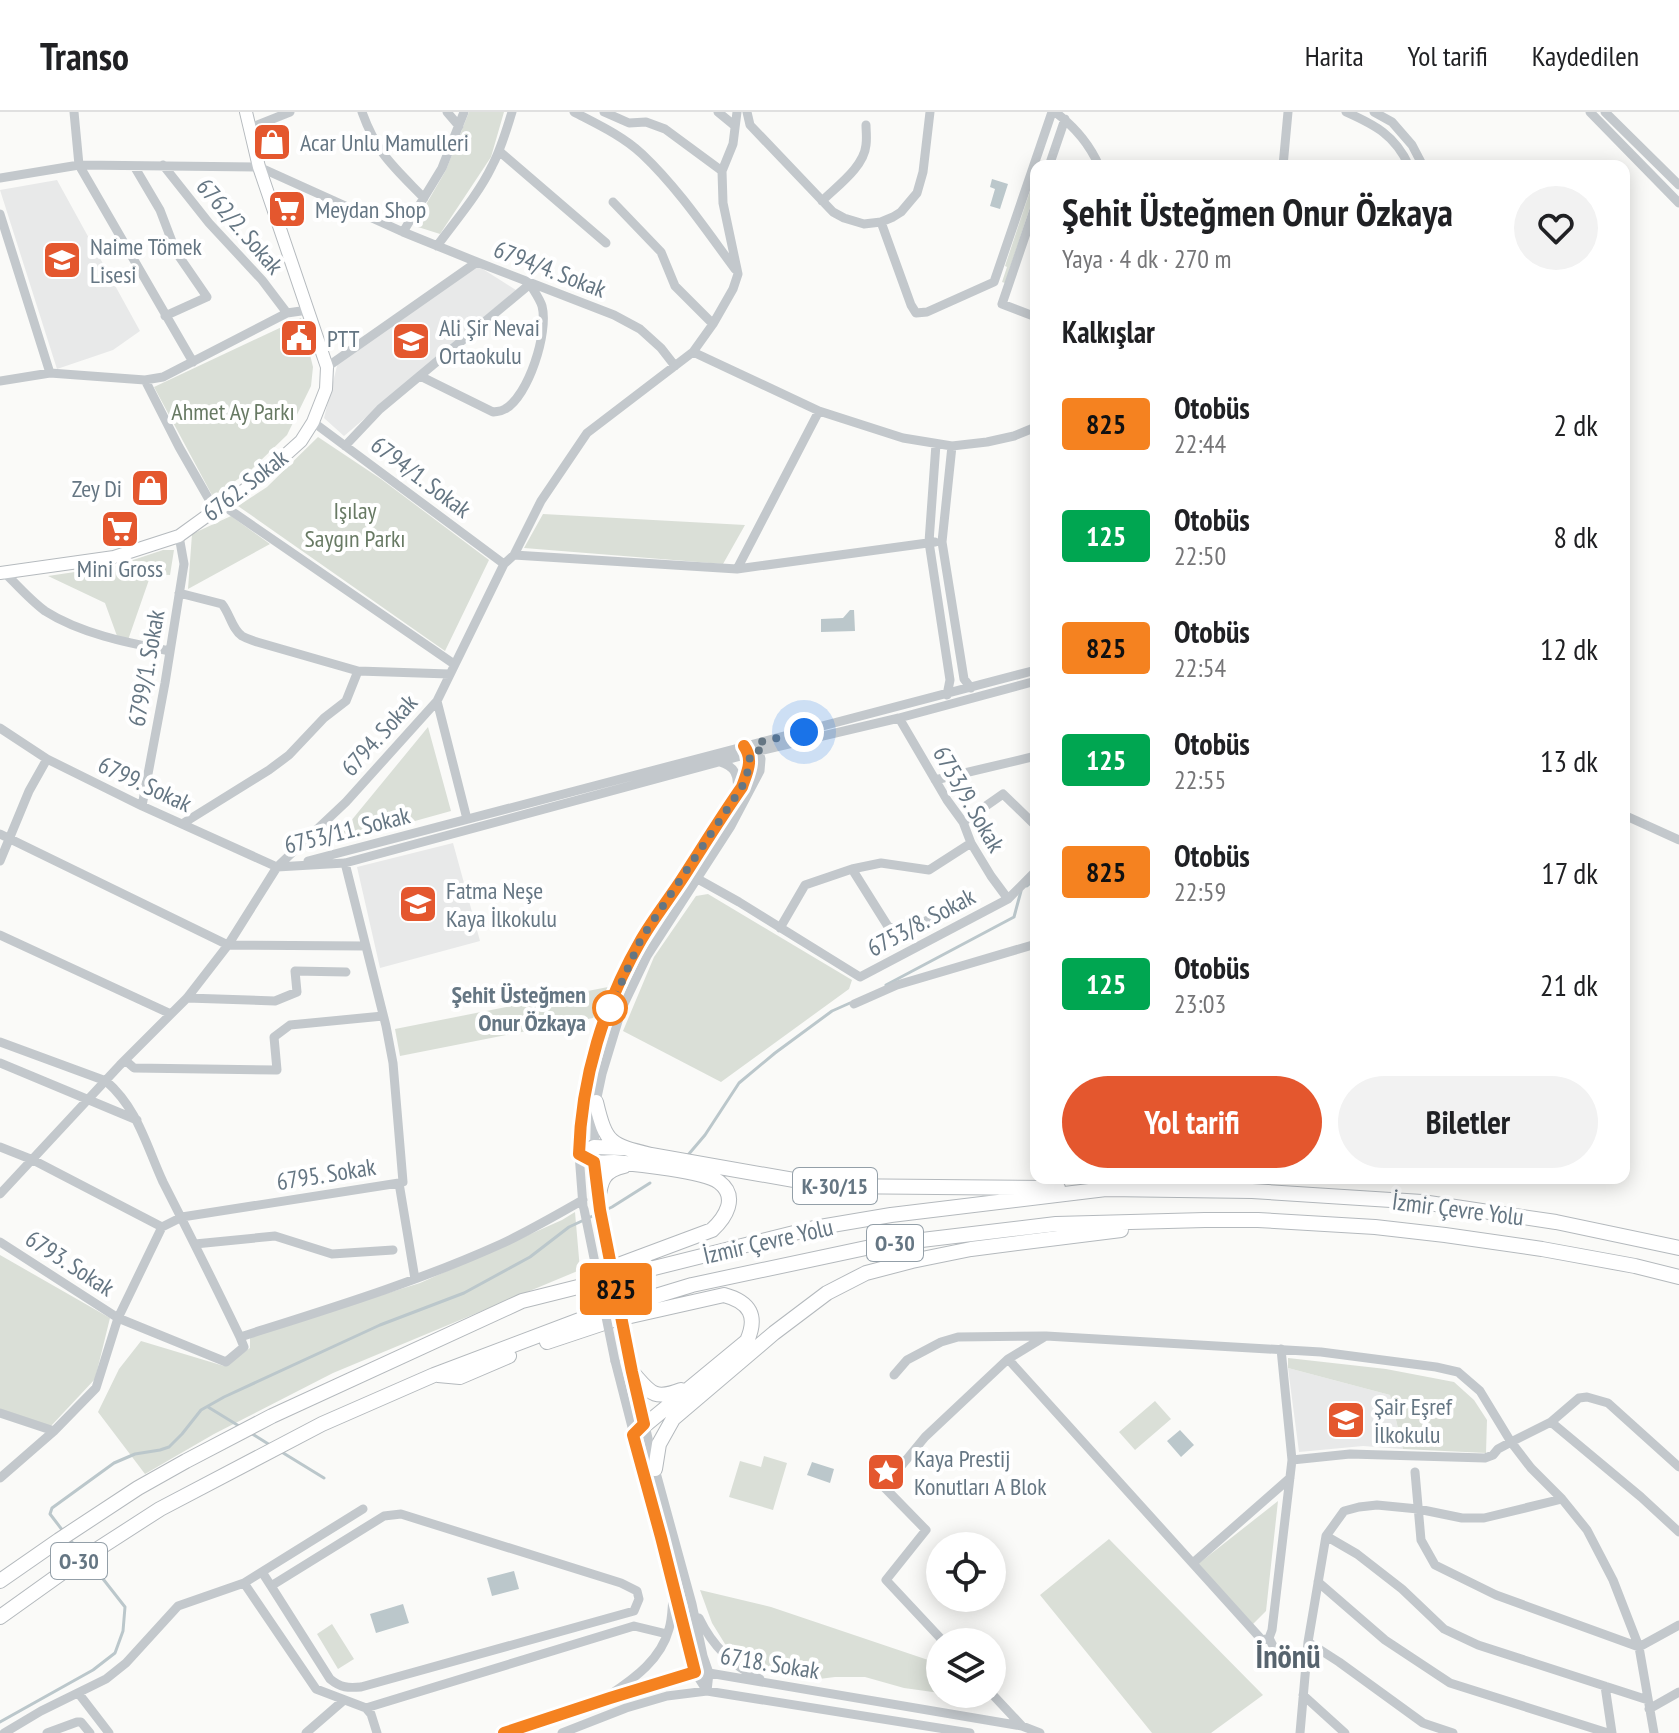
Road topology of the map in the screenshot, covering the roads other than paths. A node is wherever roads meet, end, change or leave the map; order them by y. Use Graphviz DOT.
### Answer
graph roads {
  1 [pos="74,112"];
  2 [pos="246,112"];
  3 [pos="290,112"];
  4 [pos="362,112"];
  5 [pos="447,112"];
  6 [pos="464,112"];
  7 [pos="512,112"];
  8 [pos="574,112"];
  9 [pos="604,112"];
  10 [pos="718,112"];
  11 [pos="737,112"];
  12 [pos="747,112"];
  13 [pos="930,112"];
  14 [pos="1053,112"];
  15 [pos="1288,112"];
  16 [pos="1346,112"];
  17 [pos="1374,112"];
  18 [pos="1590,112"];
  19 [pos="1605,112"];
  20 [pos="1065,119"];
  21 [pos="866,125"];
  22 [pos="459,126"];
  23 [pos="735,126"];
  24 [pos="250,128"];
  25 [pos="499,151"];
  26 [pos="1036,160"];
  27 [pos="1051,160"];
  28 [pos="1096,160"];
  29 [pos="1284,160"];
  30 [pos="1406,160"];
  31 [pos="1420,160"];
  32 [pos="79,165"];
  33 [pos="163,165"];
  34 [pos="134,166"];
  35 [pos="259,167"];
  36 [pos="722,171"];
  37 [pos="0,178"];
  38 [pos="1030,178"];
  39 [pos="1679,185"];
  40 [pos="424,198"];
  41 [pos="822,201"];
  42 [pos="613,202"];
  43 [pos="1679,203"];
  44 [pos="0,214"];
  45 [pos="881,222"];
  46 [pos="1030,222"];
  47 [pos="403,232"];
  48 [pos="606,243"];
  49 [pos="437,246"];
  50 [pos="477,262"];
  51 [pos="738,274"];
  52 [pos="530,284"];
  53 [pos="308,310"];
  54 [pos="287,313"];
  55 [pos="1030,315"];
  56 [pos="165,316"];
  57 [pos="713,324"];
  58 [pos="693,352"];
  59 [pos="193,362"];
  60 [pos="675,366"];
  61 [pos="327,367"];
  62 [pos="50,373"];
  63 [pos="420,376"];
  64 [pos="145,380"];
  65 [pos="0,381"];
  66 [pos="819,411"];
  67 [pos="313,422"];
  68 [pos="1030,429"];
  69 [pos="936,444"];
  70 [pos="345,446"];
  71 [pos="952,446"];
  72 [pos="220,508"];
  73 [pos="179,536"];
  74 [pos="929,542"];
  75 [pos="942,542"];
  76 [pos="514,555"];
  77 [pos="504,564"];
  78 [pos="737,569"];
  79 [pos="2,572"];
  80 [pos="179,593"];
  81 [pos="170,651"];
  82 [pos="454,664"];
  83 [pos="358,671"];
  84 [pos="1030,672"];
  85 [pos="449,674"];
  86 [pos="1030,683"];
  87 [pos="971,688"];
  88 [pos="947,695"];
  89 [pos="437,701"];
  90 [pos="899,718"];
  91 [pos="0,728"];
  92 [pos="779,747"];
  93 [pos="752,749"];
  94 [pos="1030,757"];
  95 [pos="47,759"];
  96 [pos="720,762"];
  97 [pos="760,771"];
  98 [pos="935,780"];
  99 [pos="736,795"];
  100 [pos="142,806"];
  101 [pos="1630,818"];
  102 [pos="467,819"];
  103 [pos="1030,820"];
  104 [pos="963,822"];
  105 [pos="182,824"];
  106 [pos="5,836"];
  107 [pos="1679,840"];
  108 [pos="971,843"];
  109 [pos="0,861"];
  110 [pos="345,863"];
  111 [pos="277,867"];
  112 [pos="852,869"];
  113 [pos="1030,877"];
  114 [pos="696,878"];
  115 [pos="1008,899"];
  116 [pos="936,917"];
  117 [pos="780,928"];
  118 [pos="0,935"];
  119 [pos="228,945"];
  120 [pos="366,946"];
  121 [pos="1030,946"];
  122 [pos="346,972"];
  123 [pos="187,998"];
  124 [pos="854,1004"];
  125 [pos="171,1014"];
  126 [pos="383,1016"];
  127 [pos="0,1042"];
  128 [pos="125,1060"];
  129 [pos="0,1063"];
  130 [pos="106,1081"];
  131 [pos="88,1100"];
  132 [pos="596,1102"];
  133 [pos="138,1120"];
  134 [pos="0,1147"];
  135 [pos="622,1148"];
  136 [pos="579,1154"];
  137 [pos="594,1154"];
  138 [pos="33,1160"];
  139 [pos="631,1165"];
  140 [pos="399,1183"];
  141 [pos="1106,1189"];
  142 [pos="0,1194"];
  143 [pos="583,1205"];
  144 [pos="599,1205"];
  145 [pos="182,1217"];
  146 [pos="1205,1220"];
  147 [pos="162,1227"];
  148 [pos="0,1242"];
  149 [pos="195,1244"];
  150 [pos="1679,1248"];
  151 [pos="393,1250"];
  152 [pos="1679,1277"];
  153 [pos="415,1279"];
  154 [pos="522,1301"];
  155 [pos="118,1318"];
  156 [pos="1046,1336"];
  157 [pos="240,1337"];
  158 [pos="1281,1349"];
  159 [pos="1008,1359"];
  160 [pos="632,1372"];
  161 [pos="434,1375"];
  162 [pos="894,1375"];
  163 [pos="693,1386"];
  164 [pos="0,1413"];
  165 [pos="673,1419"];
  166 [pos="1551,1422"];
  167 [pos="54,1431"];
  168 [pos="642,1432"];
  169 [pos="1511,1442"];
  170 [pos="1292,1460"];
  171 [pos="1679,1467"];
  172 [pos="655,1469"];
  173 [pos="1415,1472"];
  174 [pos="0,1478"];
  175 [pos="1290,1478"];
  176 [pos="1562,1499"];
  177 [pos="363,1509"];
  178 [pos="1418,1509"];
  179 [pos="1679,1532"];
  180 [pos="1326,1536"];
  181 [pos="1193,1563"];
  182 [pos="262,1572"];
  183 [pos="0,1581"];
  184 [pos="1318,1582"];
  185 [pos="244,1583"];
  186 [pos="271,1586"];
  187 [pos="674,1591"];
  188 [pos="692,1604"];
  189 [pos="1,1616"];
  190 [pos="1679,1625"];
  191 [pos="931,1628"];
  192 [pos="667,1634"];
  193 [pos="1269,1638"];
  194 [pos="1308,1642"];
  195 [pos="1639,1647"];
  196 [pos="1306,1657"];
  197 [pos="695,1672"];
  198 [pos="709,1673"];
  199 [pos="771,1684"];
  200 [pos="1605,1686"];
  201 [pos="707,1691"];
  202 [pos="1679,1692"];
  203 [pos="79,1694"];
  204 [pos="1303,1695"];
  205 [pos="344,1700"];
  206 [pos="602,1700"];
  207 [pos="1649,1704"];
  208 [pos="366,1708"];
  209 [pos="1004,1708"];
  210 [pos="1022,1730"];
  211 [pos="4,1733"];
  212 [pos="47,1733"];
  213 [pos="90,1733"];
  214 [pos="109,1733"];
  215 [pos="306,1733"];
  216 [pos="377,1733"];
  217 [pos="504,1733"];
  218 [pos="562,1733"];
  219 [pos="970,1733"];
  220 [pos="1011,1733"];
  221 [pos="1040,1733"];
  222 [pos="1300,1733"];
  223 [pos="1345,1733"];
  224 [pos="1453,1733"];
  225 [pos="1610,1733"];
  226 [pos="1654,1733"];
  1 -- 32 [label="street"];
  2 -- 24 [label="main road, 6762. Sokak"];
  3 -- 24 [label="street"];
  4 -- 40 [label="street"];
  5 -- 22 [label="street"];
  6 -- 22 [label="street"];
  7 -- 25 [label="street"];
  8 -- 51 [label="street"];
  9 -- 36 [label="street"];
  10 -- 23 [label="street"];
  11 -- 23 [label="street"];
  12 -- 41 [label="street"];
  13 -- 45 [label="street"];
  14 -- 20 [label="street"];
  14 -- 26 [label="street"];
  15 -- 29 [label="street"];
  16 -- 30 [label="street"];
  17 -- 31 [label="street"];
  18 -- 43 [label="street"];
  19 -- 39 [label="street"];
  20 -- 27 [label="street"];
  20 -- 28 [label="street"];
  21 -- 41 [label="street"];
  22 -- 40 [label="street"];
  23 -- 36 [label="street"];
  24 -- 35 [label="main road, 6762. Sokak"];
  25 -- 48 [label="street"];
  25 -- 49 [label="street"];
  32 -- 34 [label="street"];
  32 -- 37 [label="street"];
  32 -- 56 [label="street"];
  33 -- 34 [label="street"];
  33 -- 35 [label="street"];
  33 -- 54 [label="street, 6762/2. Sokak"];
  34 -- 56 [label="street"];
  35 -- 47 [label="street"];
  35 -- 53 [label="main road, 6762. Sokak"];
  36 -- 51 [label="street"];
  38 -- 45 [label="street"];
  40 -- 47 [label="street"];
  41 -- 45 [label="street"];
  42 -- 57 [label="street"];
  44 -- 62 [label="street"];
  46 -- 55 [label="street"];
  47 -- 49 [label="street"];
  49 -- 50 [label="street"];
  50 -- 52 [label="street, 6794/4. Sokak"];
  50 -- 61 [label="street, 6794/4. Sokak"];
  51 -- 57 [label="street, 6794. Sokak"];
  52 -- 60 [label="street, 6794/4. Sokak"];
  52 -- 63 [label="street"];
  52 -- 63 [label="street"];
  53 -- 54 [label="street"];
  53 -- 61 [label="main road, 6762. Sokak"];
  54 -- 59 [label="street"];
  56 -- 59 [label="street"];
  57 -- 58 [label="street, 6794. Sokak"];
  58 -- 60 [label="street, 6794. Sokak"];
  58 -- 66 [label="street"];
  59 -- 64 [label="street"];
  60 -- 76 [label="street, 6794. Sokak"];
  61 -- 67 [label="main road, 6762. Sokak"];
  62 -- 64 [label="street"];
  62 -- 65 [label="street"];
  63 -- 70 [label="street"];
  64 -- 72 [label="street"];
  66 -- 69 [label="street"];
  66 -- 78 [label="street"];
  67 -- 70 [label="street, 6794/1. Sokak"];
  67 -- 72 [label="main road, 6762. Sokak"];
  68 -- 71 [label="street"];
  69 -- 71 [label="street"];
  69 -- 74 [label="street"];
  70 -- 77 [label="street, 6794/1. Sokak"];
  71 -- 75 [label="street"];
  72 -- 73 [label="main road, 6762. Sokak"];
  72 -- 82 [label="street"];
  73 -- 79 [label="main road, 6762. Sokak"];
  73 -- 80 [label="street, 6799/1. Sokak"];
  74 -- 75 [label="street"];
  74 -- 78 [label="street"];
  74 -- 88 [label="street"];
  75 -- 87 [label="street"];
  76 -- 77 [label="street, 6794. Sokak"];
  76 -- 78 [label="street"];
  77 -- 82 [label="street, 6794. Sokak"];
  79 -- 81 [label="street"];
  80 -- 81 [label="street, 6799/1. Sokak"];
  80 -- 83 [label="street"];
  81 -- 100 [label="street, 6799/1. Sokak"];
  82 -- 85 [label="street, 6794. Sokak"];
  83 -- 85 [label="street"];
  83 -- 105 [label="street"];
  84 -- 87 [label="street, 6753/11. Sokak"];
  85 -- 89 [label="street, 6794. Sokak"];
  86 -- 90 [label="street, 6753/11. Sokak"];
  87 -- 88 [label="street, 6753/11. Sokak"];
  88 -- 93 [label="street, 6753/11. Sokak"];
  89 -- 102 [label="street"];
  89 -- 111 [label="street, 6794. Sokak"];
  90 -- 92 [label="street, 6753/11. Sokak"];
  90 -- 98 [label="street, 6753/9. Sokak"];
  91 -- 95 [label="street, 6799. Sokak"];
  92 -- 93 [label="street, 6753/11. Sokak"];
  92 -- 97 [label="street"];
  93 -- 96 [label="street, 6753/11. Sokak"];
  93 -- 97 [label="street"];
  93 -- 99 [label="street"];
  93 -- 102 [label="street, 6753/11. Sokak"];
  94 -- 98 [label="street"];
  95 -- 100 [label="street, 6799. Sokak"];
  95 -- 106 [label="street"];
  96 -- 99 [label="street"];
  96 -- 110 [label="street, 6753/11. Sokak"];
  97 -- 114 [label="street"];
  98 -- 104 [label="street, 6753/9. Sokak"];
  99 -- 136 [label="street"];
  100 -- 105 [label="street, 6799. Sokak"];
  101 -- 107 [label="street"];
  102 -- 111 [label="street, 6753/11. Sokak"];
  103 -- 104 [label="street"];
  104 -- 108 [label="street, 6753/9. Sokak"];
  105 -- 111 [label="street, 6799. Sokak"];
  106 -- 109 [label="street"];
  106 -- 119 [label="street"];
  108 -- 112 [label="street"];
  108 -- 115 [label="street, 6753/9. Sokak"];
  110 -- 111 [label="street, 6753/11. Sokak"];
  110 -- 120 [label="street, 6795. Sokak"];
  111 -- 119 [label="street, 6794. Sokak"];
  112 -- 116 [label="street"];
  112 -- 117 [label="street"];
  113 -- 115 [label="street, 6753/8. Sokak"];
  114 -- 117 [label="street"];
  114 -- 132 [label="street"];
  115 -- 117 [label="street, 6753/8. Sokak"];
  118 -- 125 [label="street"];
  119 -- 120 [label="street"];
  119 -- 123 [label="street, 6794. Sokak"];
  120 -- 126 [label="street, 6795. Sokak"];
  121 -- 124 [label="street"];
  122 -- 123 [label="street"];
  123 -- 125 [label="street, 6794. Sokak"];
  125 -- 128 [label="street, 6794. Sokak"];
  126 -- 128 [label="street"];
  126 -- 140 [label="street, 6795. Sokak"];
  127 -- 130 [label="street"];
  128 -- 130 [label="street, 6794. Sokak"];
  129 -- 131 [label="street"];
  130 -- 131 [label="street, 6794. Sokak"];
  130 -- 133 [label="street"];
  131 -- 133 [label="street"];
  131 -- 138 [label="street, 6794. Sokak"];
  132 -- 135 [label="highway"];
  132 -- 137 [label="street"];
  133 -- 145 [label="street"];
  134 -- 138 [label="street"];
  135 -- 137 [label="highway"];
  135 -- 141 [label="highway, K-30/15"];
  136 -- 137 [label="highway"];
  136 -- 143 [label="street"];
  137 -- 139 [label="highway"];
  137 -- 144 [label="street"];
  138 -- 142 [label="street, 6794. Sokak"];
  138 -- 147 [label="street"];
  139 -- 144 [label="highway"];
  139 -- 154 [label="highway"];
  140 -- 145 [label="street, 6795. Sokak"];
  140 -- 153 [label="street"];
  141 -- 150 [label="highway, İzmir Çevre Yolu / O-30"];
  141 -- 154 [label="highway, İzmir Çevre Yolu / O-30"];
  143 -- 153 [label="street"];
  143 -- 168 [label="street, bridge"];
  144 -- 160 [label="street, bridge"];
  145 -- 147 [label="street, 6795. Sokak"];
  145 -- 149 [label="street"];
  146 -- 152 [label="highway, İzmir Çevre Yolu / O-30"];
  146 -- 161 [label="highway, İzmir Çevre Yolu / O-30"];
  146 -- 165 [label="highway"];
  147 -- 155 [label="street"];
  148 -- 155 [label="street, 6793. Sokak"];
  149 -- 151 [label="street"];
  149 -- 157 [label="street"];
  153 -- 157 [label="street"];
  154 -- 183 [label="highway, İzmir Çevre Yolu / O-30"];
  155 -- 157 [label="street, 6793. Sokak"];
  155 -- 167 [label="street"];
  156 -- 158 [label="street"];
  156 -- 159 [label="street"];
  156 -- 162 [label="street"];
  158 -- 169 [label="street"];
  158 -- 170 [label="street"];
  159 -- 181 [label="street"];
  159 -- 191 [label="street"];
  160 -- 163 [label="highway"];
  160 -- 168 [label="street"];
  161 -- 163 [label="highway"];
  161 -- 189 [label="highway, İzmir Çevre Yolu / O-30"];
  163 -- 168 [label="highway"];
  164 -- 167 [label="street"];
  165 -- 168 [label="highway"];
  165 -- 172 [label="highway"];
  166 -- 169 [label="street"];
  166 -- 171 [label="street"];
  166 -- 179 [label="street"];
  167 -- 174 [label="street"];
  168 -- 172 [label="street"];
  168 -- 187 [label="street"];
  169 -- 170 [label="street"];
  169 -- 176 [label="street"];
  170 -- 175 [label="street"];
  172 -- 188 [label="street"];
  173 -- 178 [label="street"];
  175 -- 181 [label="street"];
  175 -- 193 [label="street"];
  176 -- 178 [label="street"];
  176 -- 195 [label="street"];
  177 -- 182 [label="street"];
  178 -- 180 [label="street"];
  178 -- 195 [label="street"];
  180 -- 184 [label="street"];
  180 -- 200 [label="street"];
  181 -- 193 [label="street"];
  182 -- 185 [label="street"];
  182 -- 186 [label="street"];
  184 -- 194 [label="street"];
  184 -- 225 [label="street"];
  185 -- 203 [label="street"];
  185 -- 205 [label="street"];
  186 -- 186 [label="street"];
  187 -- 192 [label="street"];
  187 -- 197 [label="street"];
  188 -- 198 [label="street"];
  188 -- 199 [label="street"];
  190 -- 195 [label="street"];
  192 -- 206 [label="street"];
  192 -- 208 [label="street"];
  193 -- 196 [label="street"];
  194 -- 196 [label="street"];
  194 -- 224 [label="street"];
  195 -- 207 [label="street"];
  196 -- 204 [label="street"];
  197 -- 198 [label="street, 6718. Sokak"];
  197 -- 201 [label="street"];
  197 -- 206 [label="street, 6718. Sokak"];
  198 -- 199 [label="street, 6718. Sokak"];
  198 -- 201 [label="street"];
  199 -- 210 [label="street, 6718. Sokak"];
  200 -- 207 [label="street"];
  200 -- 225 [label="street"];
  201 -- 218 [label="street, 6718. Sokak"];
  201 -- 219 [label="street, 6718. Sokak"];
  202 -- 207 [label="street"];
  203 -- 211 [label="street"];
  203 -- 214 [label="street"];
  204 -- 222 [label="street"];
  204 -- 223 [label="street"];
  205 -- 208 [label="street"];
  205 -- 215 [label="street"];
  206 -- 217 [label="street, 6718. Sokak"];
  207 -- 226 [label="street"];
  208 -- 216 [label="street"];
  209 -- 210 [label="street"];
  210 -- 220 [label="street"];
  210 -- 221 [label="street"];
  212 -- 213 [label="street"];
}
